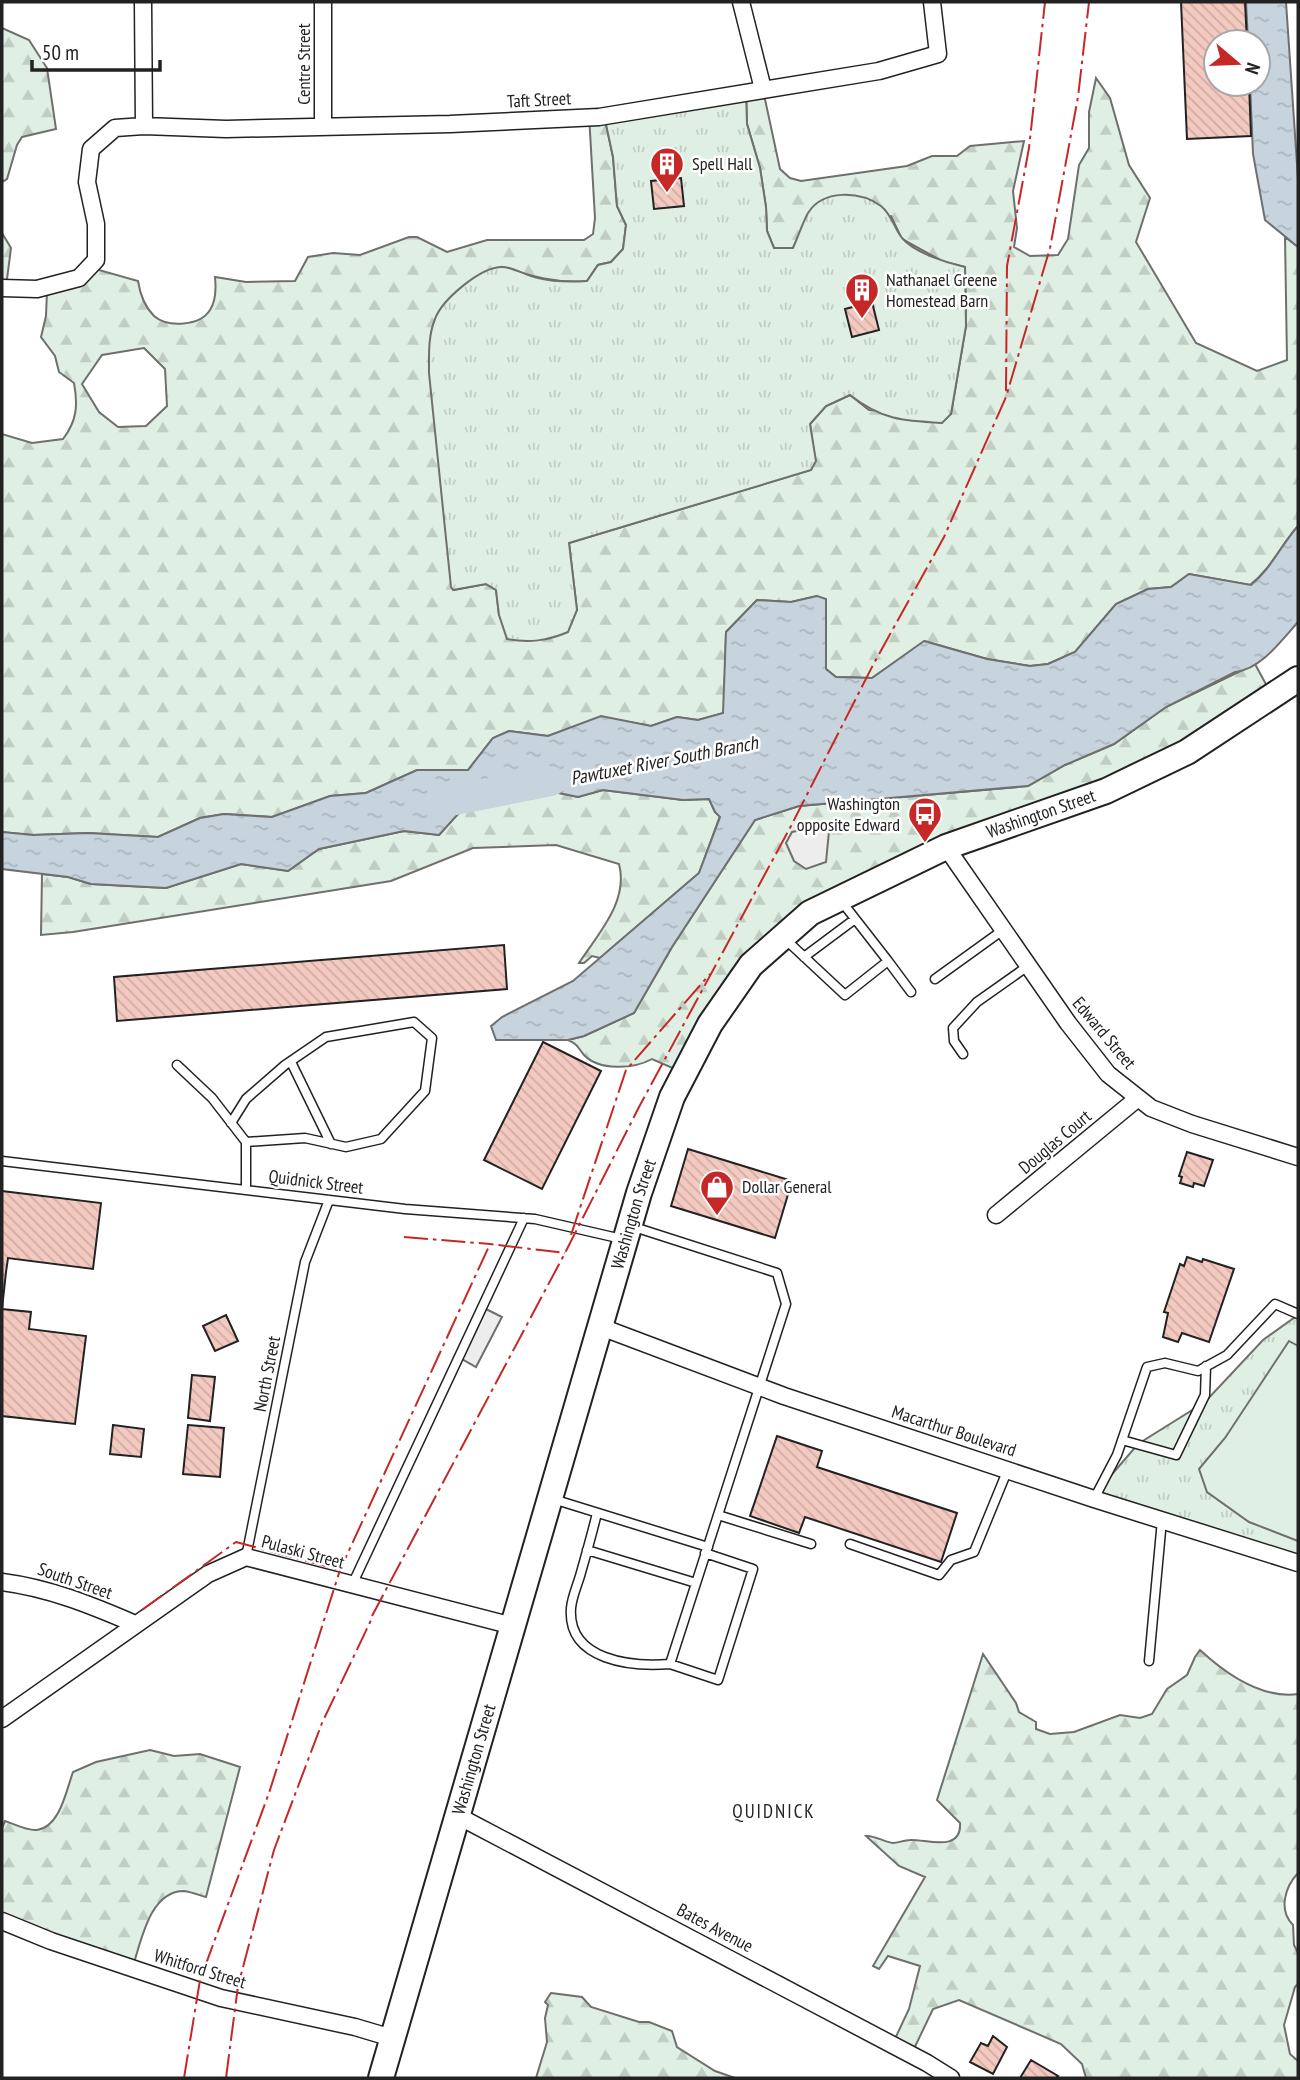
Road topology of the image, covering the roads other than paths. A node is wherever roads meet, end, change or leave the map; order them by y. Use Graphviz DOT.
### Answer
graph roads {
  1 [pos="143,2"];
  2 [pos="323,2"];
  3 [pos="741,2"];
  4 [pos="932,2"];
  5 [pos="763,89"];
  6 [pos="144,126"];
  7 [pos="323,126"];
  8 [pos="2,288"];
  9 [pos="1298,679"];
  10 [pos="946,847"];
  11 [pos="839,899"];
  12 [pos="855,919"];
  13 [pos="1003,930"];
  14 [pos="783,937"];
  15 [pos="804,957"];
  16 [pos="888,961"];
  17 [pos="1028,966"];
  18 [pos="934,979"];
  19 [pos="911,992"];
  20 [pos="963,1054"];
  21 [pos="291,1062"];
  22 [pos="177,1065"];
  23 [pos="1138,1098"];
  24 [pos="231,1122"];
  25 [pos="246,1142"];
  26 [pos="331,1144"];
  27 [pos="1298,1157"];
  28 [pos="2,1161"];
  29 [pos="246,1190"];
  30 [pos="329,1200"];
  31 [pos="996,1215"];
  32 [pos="524,1218"];
  33 [pos="627,1233"];
  34 [pos="1298,1314"];
  35 [pos="601,1327"];
  36 [pos="1206,1366"];
  37 [pos="759,1386"];
  38 [pos="1122,1440"];
  39 [pos="1008,1469"];
  40 [pos="550,1498"];
  41 [pos="1094,1499"];
  42 [pos="597,1513"];
  43 [pos="718,1515"];
  44 [pos="1162,1520"];
  45 [pos="811,1544"];
  46 [pos="850,1544"];
  47 [pos="587,1550"];
  48 [pos="706,1550"];
  49 [pos="246,1557"];
  50 [pos="1298,1563"];
  51 [pos="2,1582"];
  52 [pos="696,1583"];
  53 [pos="352,1585"];
  54 [pos="135,1624"];
  55 [pos="513,1626"];
  56 [pos="1149,1661"];
  57 [pos="670,1664"];
  58 [pos="2,1719"];
  59 [pos="458,1816"];
  60 [pos="2,1921"];
  61 [pos="392,2038"];
  62 [pos="381,2078"];
  63 [pos="951,2078"];
  1 -- 6 [label="street"];
  2 -- 7 [label="street, Centre Street"];
  3 -- 5 [label="street"];
  4 -- 5 [label="street, Taft Street"];
  5 -- 7 [label="street, Taft Street"];
  6 -- 7 [label="street, Taft Street"];
  6 -- 8 [label="street, Taft Street"];
  9 -- 10 [label="main road, Washington Street"];
  10 -- 11 [label="main road, Washington Street"];
  10 -- 13 [label="street, Edward Street"];
  11 -- 12 [label="lane"];
  11 -- 14 [label="main road, Washington Street"];
  12 -- 15 [label="lane"];
  12 -- 16 [label="lane"];
  13 -- 17 [label="street, Edward Street"];
  13 -- 18 [label="lane"];
  14 -- 15 [label="lane"];
  14 -- 33 [label="main road, Washington Street"];
  15 -- 16 [label="lane"];
  16 -- 19 [label="lane"];
  17 -- 20 [label="lane"];
  17 -- 23 [label="street, Edward Street"];
  21 -- 24 [label="lane"];
  21 -- 26 [label="lane"];
  21 -- 26 [label="lane"];
  22 -- 24 [label="lane"];
  23 -- 27 [label="street, Edward Street"];
  23 -- 31 [label="street, Douglas Court"];
  24 -- 25 [label="lane"];
  25 -- 26 [label="lane"];
  25 -- 29 [label="lane"];
  28 -- 29 [label="lane, Quidnick Street"];
  29 -- 30 [label="lane, Quidnick Street"];
  30 -- 32 [label="lane, Quidnick Street"];
  30 -- 49 [label="lane, North Street"];
  32 -- 33 [label="lane, Quidnick Street"];
  32 -- 53 [label="lane"];
  33 -- 35 [label="main road, Washington Street"];
  33 -- 37 [label="lane, Quidnick Street"];
  34 -- 36 [label="lane"];
  35 -- 37 [label="street, Macarthur Boulevard"];
  35 -- 40 [label="main road, Washington Street"];
  36 -- 38 [label="lane"];
  36 -- 38 [label="lane"];
  37 -- 39 [label="street, Macarthur Boulevard"];
  37 -- 43 [label="lane"];
  38 -- 41 [label="lane"];
  39 -- 41 [label="street, Macarthur Boulevard"];
  39 -- 46 [label="lane"];
  40 -- 42 [label="lane"];
  40 -- 55 [label="main road, Washington Street"];
  41 -- 44 [label="street, Macarthur Boulevard"];
  42 -- 47 [label="lane"];
  42 -- 48 [label="lane"];
  43 -- 45 [label="lane"];
  43 -- 48 [label="lane"];
  44 -- 50 [label="street, Macarthur Boulevard"];
  44 -- 56 [label="lane"];
  47 -- 52 [label="lane"];
  47 -- 57 [label="lane"];
  48 -- 52 [label="lane"];
  48 -- 57 [label="lane"];
  49 -- 53 [label="street, Pulaski Street"];
  49 -- 54 [label="street, Pulaski Street"];
  51 -- 54 [label="street, South Street"];
  52 -- 57 [label="lane"];
  53 -- 55 [label="street, Pulaski Street"];
  54 -- 58 [label="street, Pulaski Street"];
  55 -- 59 [label="main road, Washington Street"];
  59 -- 61 [label="main road, Washington Street"];
  59 -- 63 [label="street, Bates Avenue"];
  60 -- 61 [label="street, Whitford Street"];
  61 -- 62 [label="main road, Washington Street"];
}
